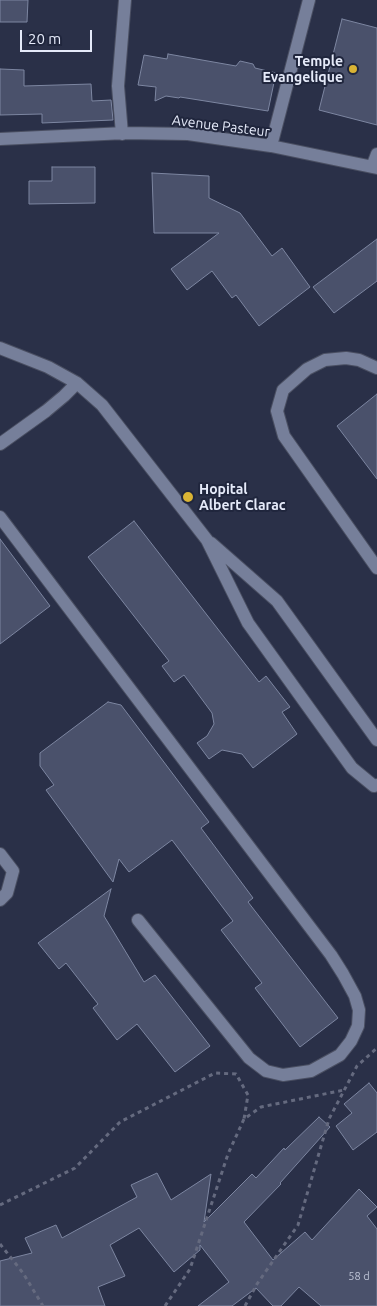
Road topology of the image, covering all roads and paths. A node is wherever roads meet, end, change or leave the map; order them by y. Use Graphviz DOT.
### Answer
graph roads {
  1 [pos="125,0"];
  2 [pos="309,0"];
  3 [pos="122,134"];
  4 [pos="0,138"];
  5 [pos="271,146"];
  6 [pos="377,154"];
  7 [pos="375,167"];
  8 [pos="0,348"];
  9 [pos="377,368"];
  10 [pos="77,383"];
  11 [pos="0,444"];
  12 [pos="0,516"];
  13 [pos="207,540"];
  14 [pos="377,568"];
  15 [pos="377,740"];
  16 [pos="377,785"];
  17 [pos="0,854"];
  18 [pos="0,900"];
  19 [pos="138,920"];
  20 [pos="377,1048"];
  21 [pos="344,1090"];
  22 [pos="244,1119"];
  23 [pos="0,1205"];
  24 [pos="0,1244"];
  25 [pos="43,1306"];
  26 [pos="165,1306"];
  27 [pos="245,1306"];
  1 -- 3 [label="street"];
  2 -- 5 [label="street"];
  3 -- 4 [label="street, Avenue Pasteur"];
  3 -- 5 [label="street, Avenue Pasteur"];
  5 -- 7 [label="street, Avenue Pasteur"];
  6 -- 7 [label="street"];
  8 -- 10 [label="street"];
  9 -- 14 [label="street"];
  10 -- 11 [label="street"];
  10 -- 13 [label="street"];
  12 -- 19 [label="street"];
  13 -- 15 [label="street"];
  13 -- 16 [label="street"];
  17 -- 18 [label="street"];
  20 -- 21 [label="path"];
  21 -- 22 [label="path"];
  21 -- 27 [label="path"];
  22 -- 23 [label="path"];
  22 -- 26 [label="path"];
  24 -- 25 [label="path"];
}
